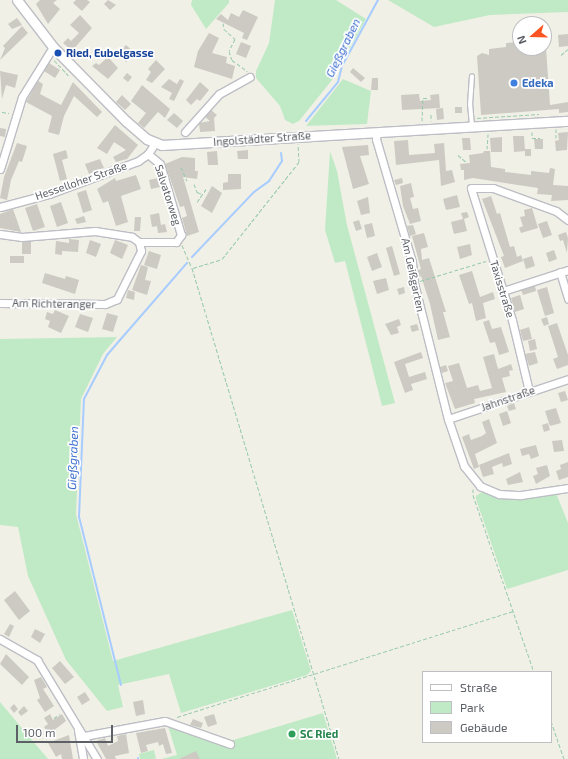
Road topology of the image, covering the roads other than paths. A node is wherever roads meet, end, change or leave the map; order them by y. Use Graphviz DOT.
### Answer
graph roads {
  1 [pos="17,0"];
  2 [pos="53,47"];
  3 [pos="250,76"];
  4 [pos="472,77"];
  5 [pos="568,121"];
  6 [pos="471,123"];
  7 [pos="185,132"];
  8 [pos="377,132"];
  9 [pos="155,143"];
  10 [pos="148,154"];
  11 [pos="0,169"];
  12 [pos="0,207"];
  13 [pos="568,220"];
  14 [pos="0,234"];
  15 [pos="139,242"];
  16 [pos="568,270"];
  17 [pos="560,272"];
  18 [pos="503,291"];
  19 [pos="568,299"];
  20 [pos="0,303"];
  21 [pos="568,379"];
  22 [pos="529,391"];
  23 [pos="448,420"];
  24 [pos="568,488"];
  25 [pos="0,639"];
  26 [pos="78,727"];
  27 [pos="84,736"];
  28 [pos="230,744"];
  29 [pos="83,759"];
  30 [pos="97,759"];
  1 -- 2 [label="main road, Ingolstädter Straße"];
  2 -- 9 [label="main road, Ingolstädter Straße"];
  2 -- 11 [label="street"];
  3 -- 7 [label="street"];
  4 -- 6 [label="lane"];
  5 -- 6 [label="main road, Ingolstädter Straße"];
  6 -- 8 [label="main road, Ingolstädter Straße"];
  8 -- 9 [label="main road, Ingolstädter Straße"];
  8 -- 23 [label="street, Am Geißgarten"];
  9 -- 10 [label="street, Hesselloher Straße"];
  10 -- 12 [label="street, Hesselloher Straße"];
  10 -- 15 [label="street, Salvatorweg"];
  13 -- 18 [label="street, Taxisstraße"];
  14 -- 15 [label="street"];
  15 -- 20 [label="street, Am Richteranger"];
  16 -- 17 [label="street"];
  17 -- 18 [label="street"];
  17 -- 19 [label="street"];
  18 -- 22 [label="street, Taxisstraße"];
  21 -- 22 [label="street, Jahnstraße"];
  22 -- 23 [label="street, Jahnstraße"];
  23 -- 24 [label="street, Am Geißgarten"];
  25 -- 26 [label="street"];
  26 -- 27 [label="street"];
  26 -- 29 [label="street"];
  27 -- 28 [label="street"];
  27 -- 30 [label="street"];
}
